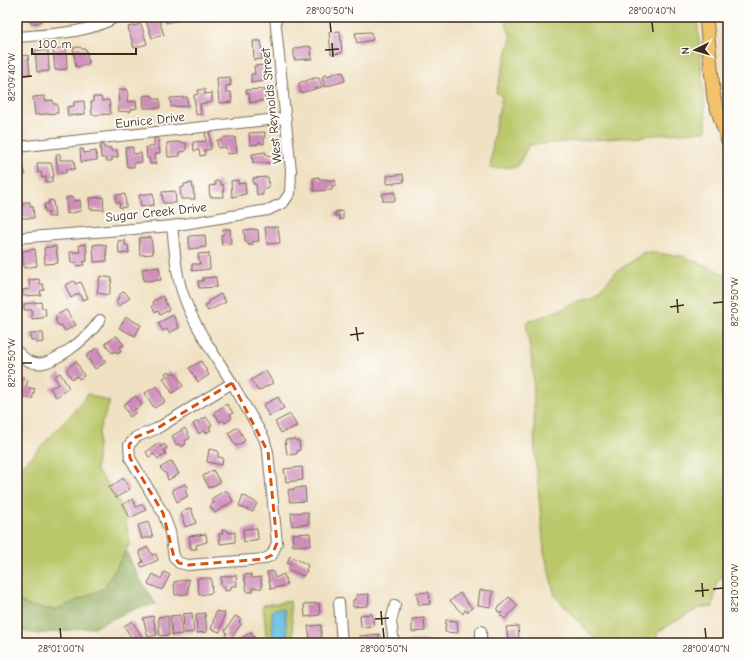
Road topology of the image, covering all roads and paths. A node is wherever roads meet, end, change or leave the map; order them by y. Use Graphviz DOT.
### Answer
graph roads {
  1 [pos="116,17"];
  2 [pos="275,17"];
  3 [pos="706,17"];
  4 [pos="17,37"];
  5 [pos="286,118"];
  6 [pos="728,141"];
  7 [pos="17,146"];
  8 [pos="290,193"];
  9 [pos="172,226"];
  10 [pos="17,238"];
  11 [pos="100,320"];
  12 [pos="17,351"];
  13 [pos="232,384"];
  14 [pos="339,603"];
  15 [pos="395,605"];
  16 [pos="481,631"];
  17 [pos="342,643"];
  18 [pos="394,643"];
  19 [pos="481,643"];
  1 -- 4 [label="street"];
  2 -- 5 [label="street, West Reynolds Street"];
  3 -- 6 [label="main road"];
  5 -- 7 [label="street, Eunice Drive"];
  5 -- 8 [label="street, West Reynolds Street"];
  8 -- 9 [label="street, Sugar Creek Drive"];
  9 -- 10 [label="street, Sugar Creek Drive"];
  9 -- 13 [label="street"];
  11 -- 12 [label="street"];
  13 -- 13 [label="street"];
  14 -- 17 [label="street"];
  15 -- 18 [label="street"];
  16 -- 19 [label="street"];
}
